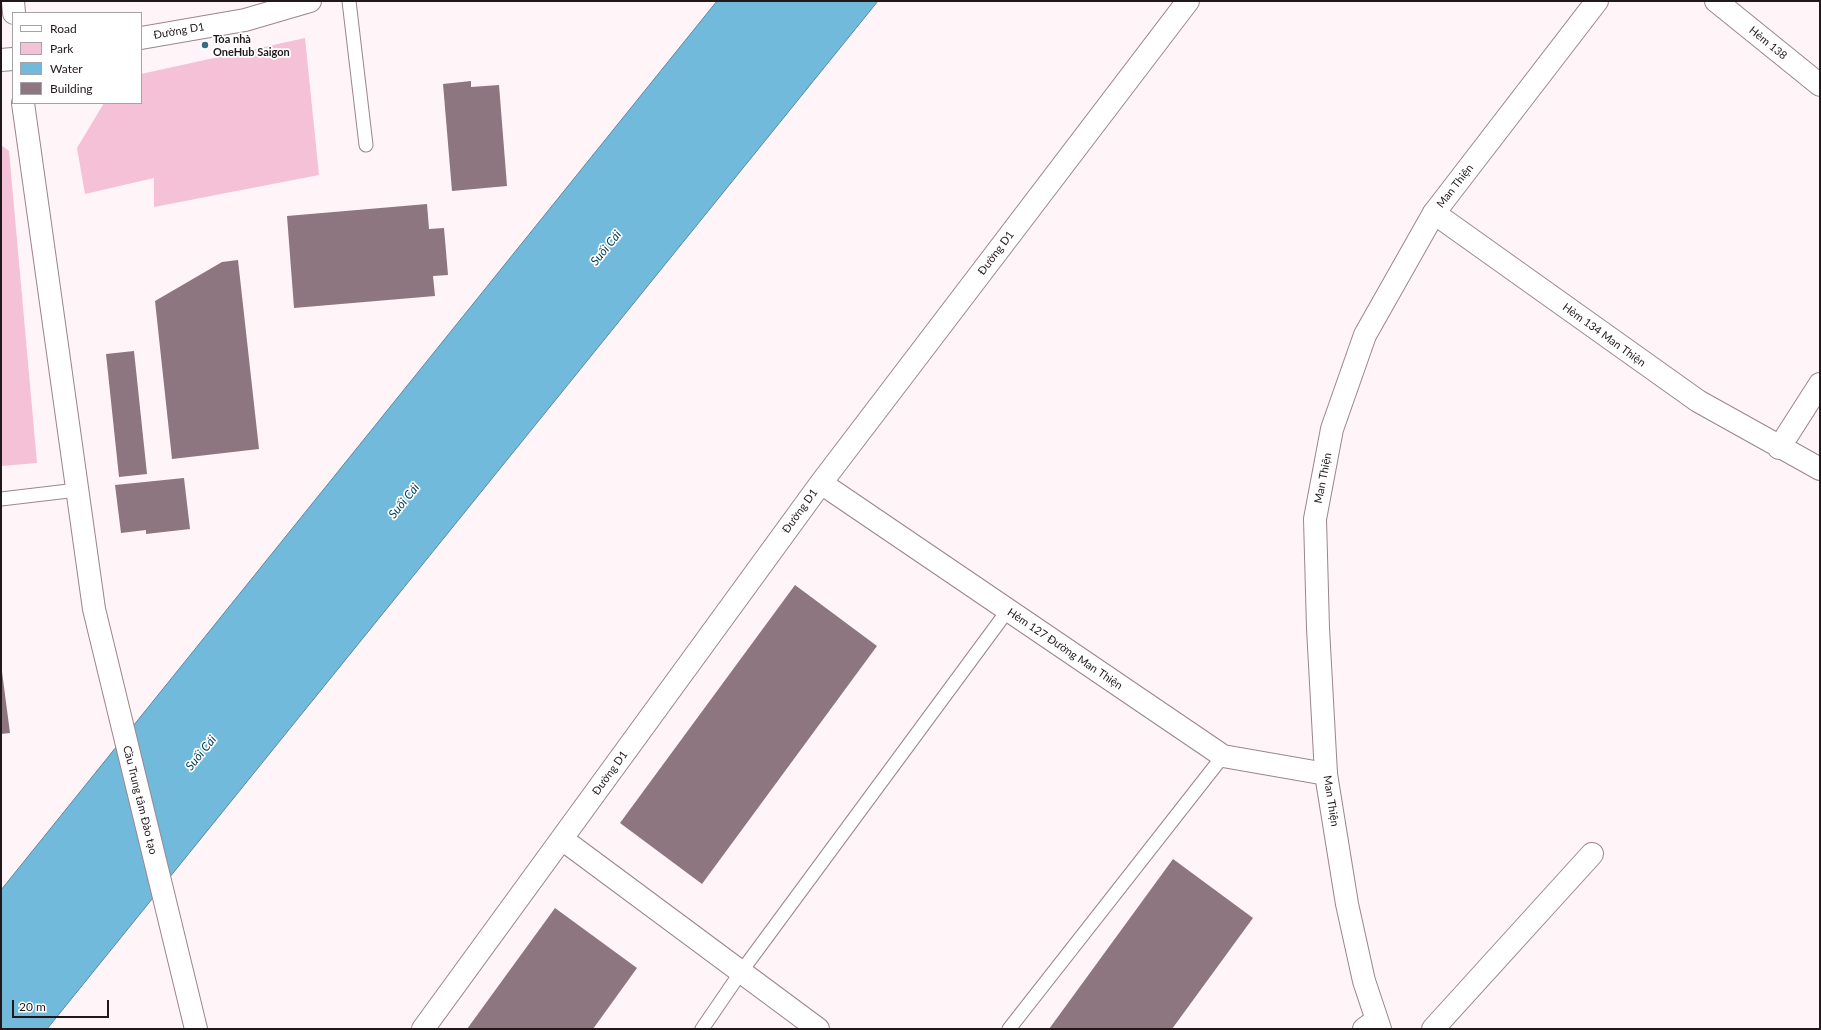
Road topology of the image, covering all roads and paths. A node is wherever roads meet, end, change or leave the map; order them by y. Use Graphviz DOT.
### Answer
graph roads {
  1 [pos="13,1"];
  2 [pos="310,1"];
  3 [pos="349,1"];
  4 [pos="1188,1"];
  5 [pos="1598,1"];
  6 [pos="1716,1"];
  7 [pos="14,12"];
  8 [pos="142,38"];
  9 [pos="12,59"];
  10 [pos="1,60"];
  11 [pos="1820,85"];
  12 [pos="23,104"];
  13 [pos="366,145"];
  14 [pos="1434,213"];
  15 [pos="1820,384"];
  16 [pos="1779,448"];
  17 [pos="1820,469"];
  18 [pos="821,484"];
  19 [pos="77,490"];
  20 [pos="1,498"];
  21 [pos="1008,610"];
  22 [pos="1223,756"];
  23 [pos="1326,774"];
  24 [pos="562,839"];
  25 [pos="1592,854"];
  26 [pos="741,972"];
  27 [pos="1374,1026"];
  28 [pos="196,1029"];
  29 [pos="423,1029"];
  30 [pos="702,1029"];
  31 [pos="818,1029"];
  32 [pos="1009,1029"];
  33 [pos="1433,1029"];
  1 -- 7 [label="street"];
  2 -- 8 [label="street, Đường D1"];
  3 -- 13 [label="lane"];
  4 -- 18 [label="street, Đường D1"];
  5 -- 14 [label="street, Man Thiện"];
  6 -- 11 [label="street, Hẻm 138"];
  9 -- 10 [label="street"];
  12 -- 19 [label="street, Cầu Trung tâm Đào tạo"];
  14 -- 16 [label="street, Hẻm 134 Man Thiện"];
  14 -- 23 [label="street, Man Thiện"];
  15 -- 16 [label="street"];
  16 -- 17 [label="street, Hẻm 134 Man Thiện"];
  18 -- 21 [label="street, Hẻm 127 Đường Man Thiện"];
  18 -- 24 [label="street, Đường D1"];
  19 -- 20 [label="lane"];
  19 -- 28 [label="street, Cầu Trung tâm Đào tạo"];
  21 -- 22 [label="street, Hẻm 127 Đường Man Thiện"];
  21 -- 26 [label="lane"];
  22 -- 23 [label="street, Hẻm 127 Đường Man Thiện"];
  22 -- 32 [label="lane"];
  23 -- 27 [label="street, Man Thiện"];
  24 -- 26 [label="street"];
  24 -- 29 [label="street, Đường D1"];
  25 -- 33 [label="street"];
  26 -- 30 [label="lane"];
  26 -- 31 [label="street"];
}
